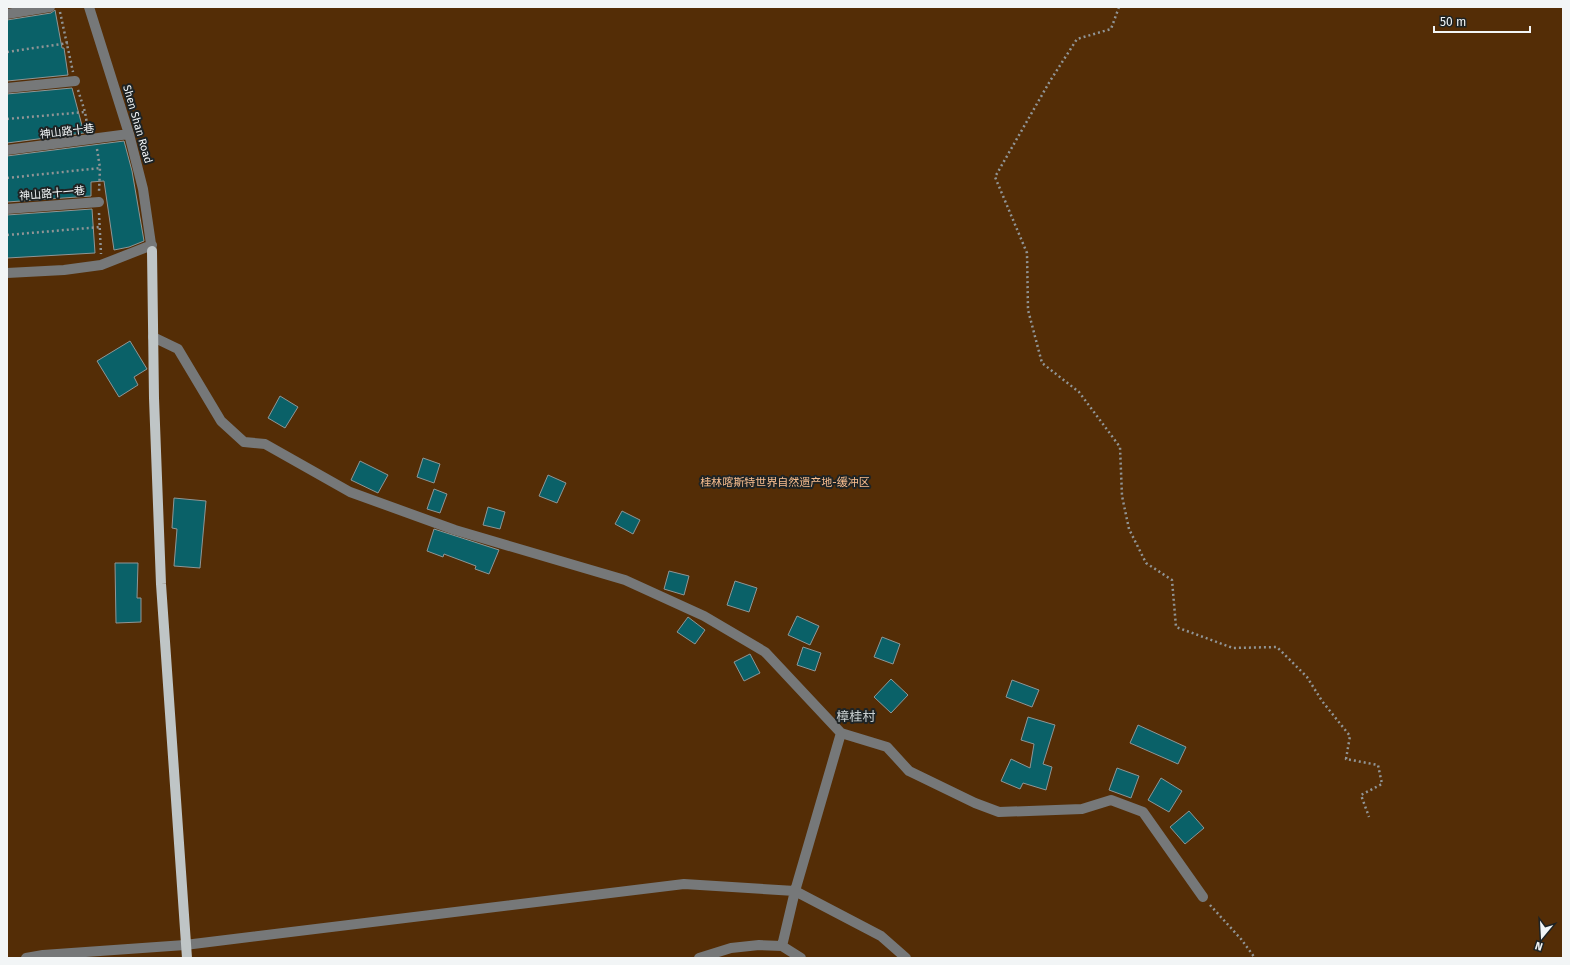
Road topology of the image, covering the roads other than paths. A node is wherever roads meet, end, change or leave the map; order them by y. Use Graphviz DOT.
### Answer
graph roads {
  1 [pos="50,7"];
  2 [pos="89,7"];
  3 [pos="7,14"];
  4 [pos="75,81"];
  5 [pos="7,88"];
  6 [pos="129,134"];
  7 [pos="7,150"];
  8 [pos="99,202"];
  9 [pos="7,209"];
  10 [pos="152,248"];
  11 [pos="7,273"];
  12 [pos="153,337"];
  13 [pos="841,733"];
  14 [pos="795,892"];
  15 [pos="1203,897"];
  16 [pos="186,945"];
  17 [pos="782,946"];
  18 [pos="26,958"];
  19 [pos="186,958"];
  20 [pos="699,958"];
  21 [pos="801,958"];
  22 [pos="906,958"];
  1 -- 3 [label="street"];
  2 -- 6 [label="street, Shen Shan Road"];
  4 -- 5 [label="street"];
  6 -- 7 [label="street, 神山路十巷"];
  6 -- 10 [label="street, Shen Shan Road"];
  8 -- 9 [label="street, 神山路十一巷"];
  10 -- 11 [label="street"];
  10 -- 12 [label="main road"];
  12 -- 13 [label="street"];
  12 -- 16 [label="main road"];
  13 -- 14 [label="street"];
  13 -- 15 [label="street"];
  14 -- 16 [label="street"];
  14 -- 17 [label="street"];
  14 -- 22 [label="street"];
  16 -- 18 [label="street"];
  16 -- 19 [label="main road"];
  17 -- 20 [label="street"];
  17 -- 21 [label="street"];
}
